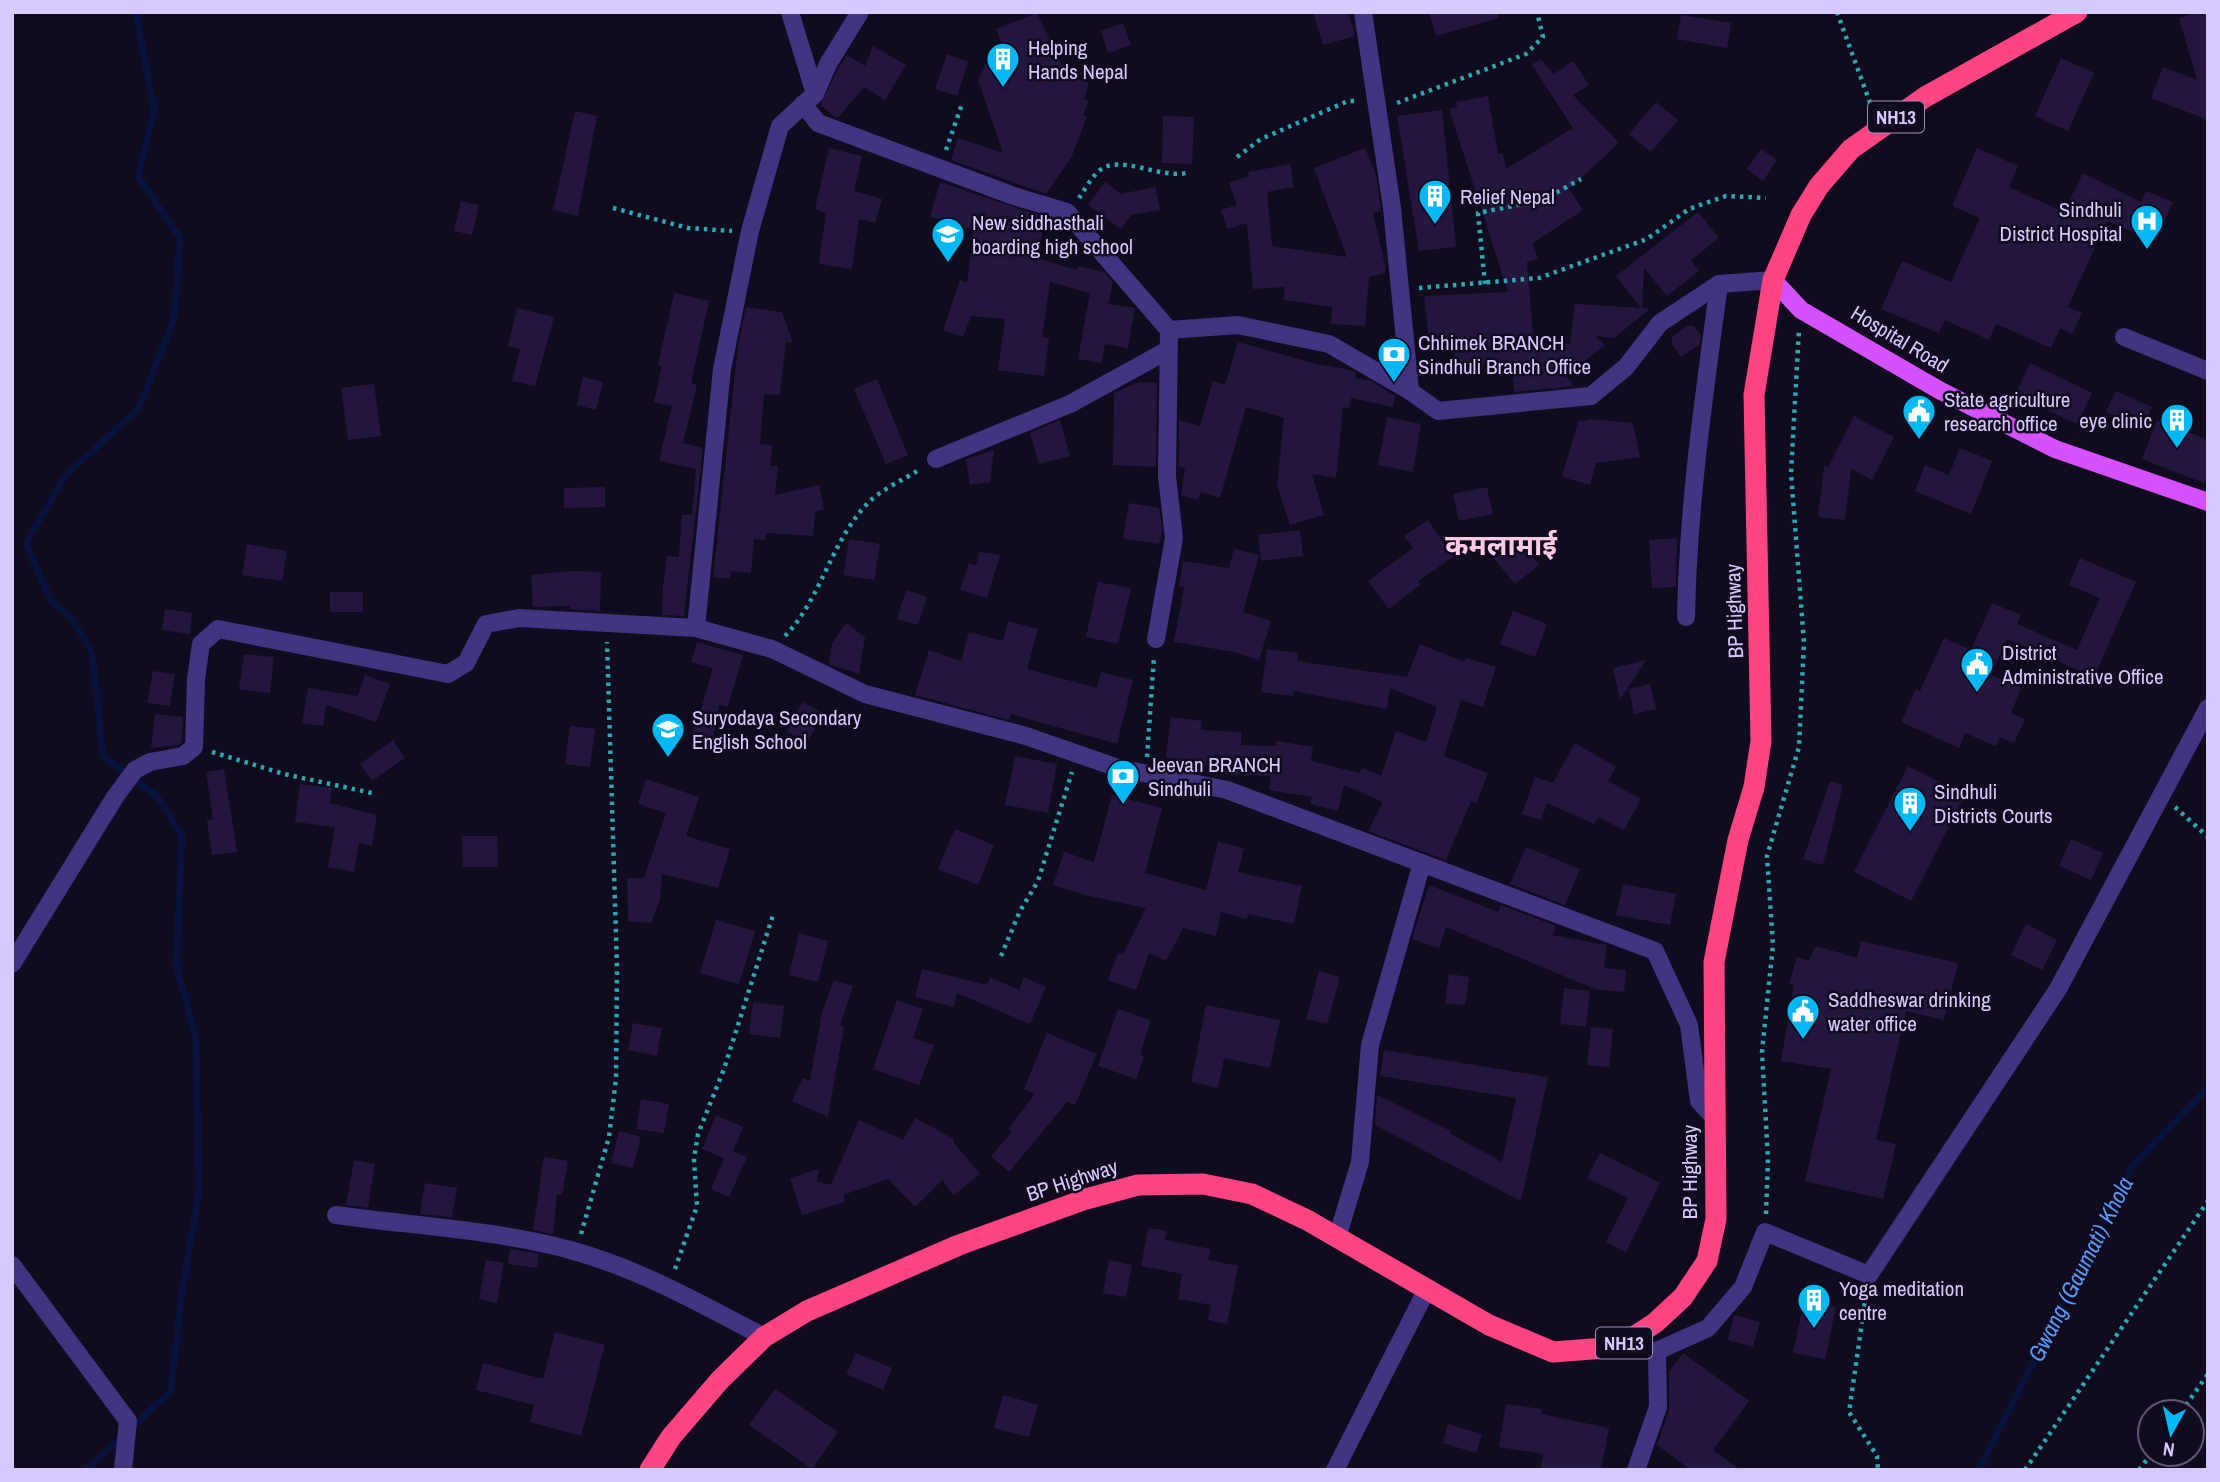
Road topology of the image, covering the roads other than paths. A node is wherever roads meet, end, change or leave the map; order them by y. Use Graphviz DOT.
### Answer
graph roads {
  1 [pos="790,12"];
  2 [pos="860,12"];
  3 [pos="1363,12"];
  4 [pos="2077,12"];
  5 [pos="809,99"];
  6 [pos="1773,280"];
  7 [pos="1720,284"];
  8 [pos="1169,330"];
  9 [pos="2124,337"];
  10 [pos="1168,350"];
  11 [pos="2208,371"];
  12 [pos="1410,391"];
  13 [pos="936,459"];
  14 [pos="2208,502"];
  15 [pos="1686,617"];
  16 [pos="696,628"];
  17 [pos="1156,639"];
  18 [pos="2208,708"];
  19 [pos="1422,863"];
  20 [pos="12,964"];
  21 [pos="1713,1116"];
  22 [pos="336,1215"];
  23 [pos="1337,1238"];
  24 [pos="12,1265"];
  25 [pos="1426,1291"];
  26 [pos="764,1337"];
  27 [pos="1618,1347"];
  28 [pos="1657,1351"];
  29 [pos="123,1470"];
  30 [pos="650,1470"];
  31 [pos="1335,1470"];
  32 [pos="1636,1470"];
  1 -- 5 [label="street"];
  2 -- 5 [label="street"];
  3 -- 12 [label="street"];
  4 -- 6 [label="highway, BP Highway / NH13"];
  5 -- 8 [label="street"];
  5 -- 16 [label="street"];
  6 -- 7 [label="street"];
  6 -- 14 [label="main road, Hospital Road"];
  6 -- 21 [label="highway, BP Highway / NH13"];
  7 -- 12 [label="street"];
  7 -- 15 [label="street"];
  8 -- 10 [label="street"];
  8 -- 12 [label="street"];
  9 -- 11 [label="street"];
  10 -- 13 [label="street"];
  10 -- 17 [label="street"];
  16 -- 19 [label="street"];
  16 -- 20 [label="street"];
  18 -- 28 [label="street"];
  19 -- 21 [label="street"];
  19 -- 23 [label="street"];
  21 -- 27 [label="highway, BP Highway / NH13"];
  22 -- 26 [label="street"];
  23 -- 25 [label="highway, BP Highway / NH13"];
  23 -- 26 [label="highway, BP Highway / NH13"];
  24 -- 29 [label="street"];
  25 -- 27 [label="highway, BP Highway / NH13"];
  25 -- 31 [label="street"];
  26 -- 30 [label="highway, BP Highway / NH13"];
  27 -- 28 [label="street"];
  28 -- 32 [label="street"];
}
